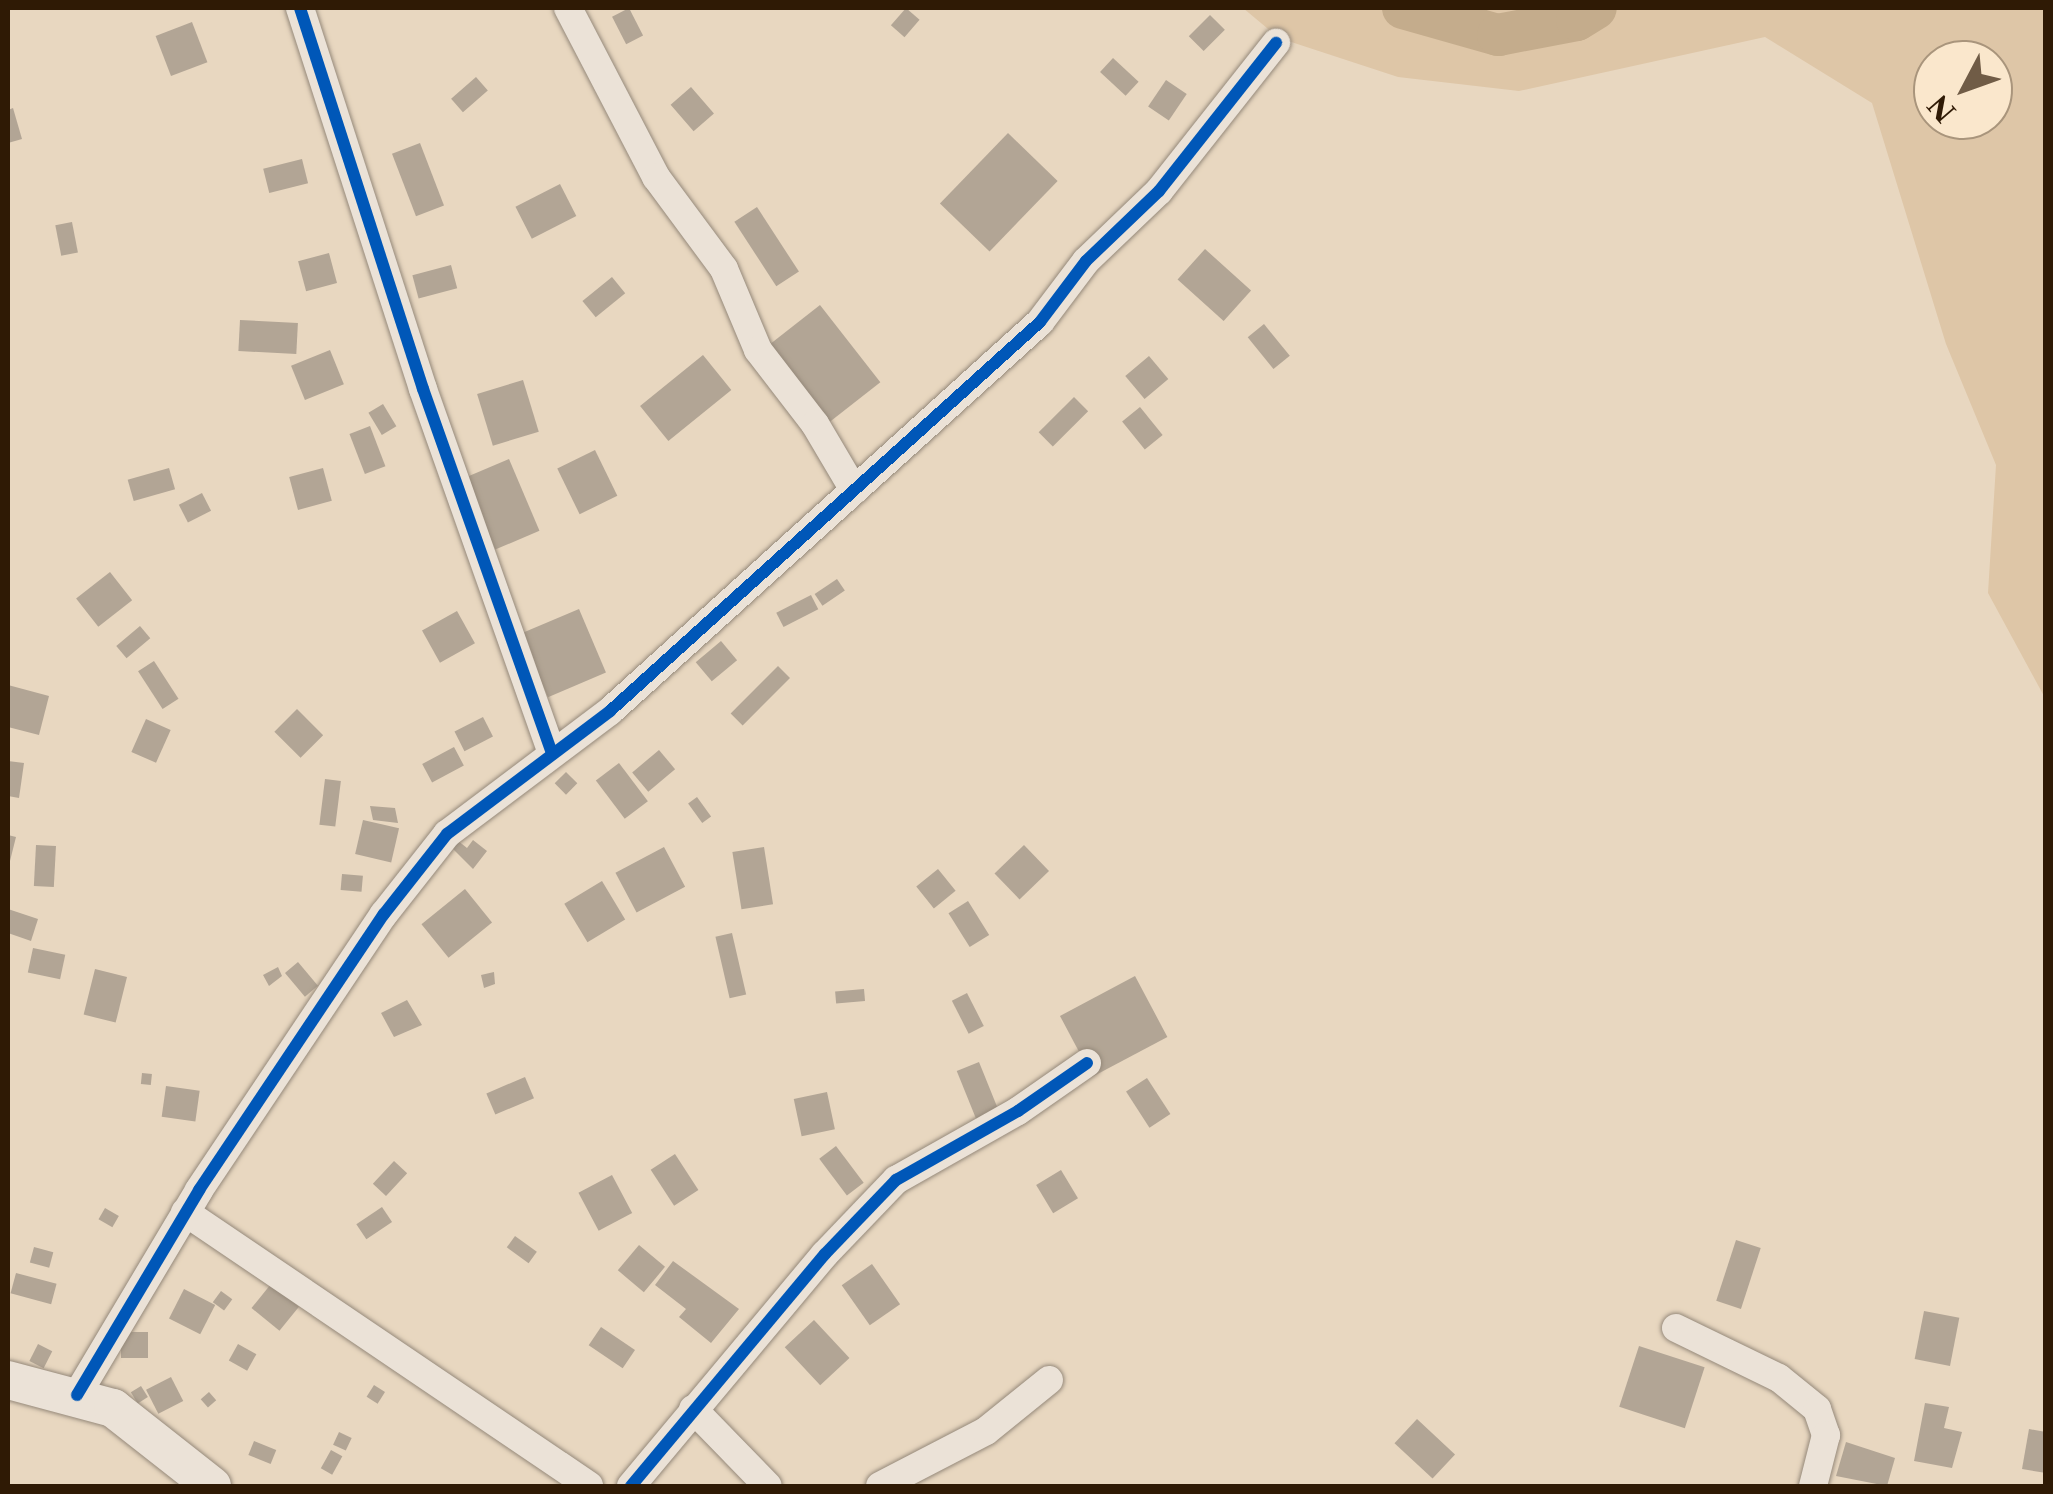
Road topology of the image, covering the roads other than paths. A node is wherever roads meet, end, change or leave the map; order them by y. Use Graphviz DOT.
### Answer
graph roads {
  1 [pos="300,8"];
  2 [pos="568,8"];
  3 [pos="1276,43"];
  4 [pos="854,490"];
  5 [pos="552,753"];
  6 [pos="1087,1063"];
  7 [pos="185,1212"];
  8 [pos="1676,1328"];
  9 [pos="8,1380"];
  10 [pos="1049,1380"];
  11 [pos="77,1395"];
  12 [pos="693,1409"];
  13 [pos="212,1486"];
  14 [pos="590,1486"];
  15 [pos="632,1486"];
  16 [pos="768,1486"];
  17 [pos="880,1486"];
  18 [pos="1813,1486"];
  1 -- 5 [label="street"];
  2 -- 4 [label="street"];
  3 -- 4 [label="street"];
  4 -- 5 [label="street"];
  5 -- 7 [label="street"];
  6 -- 12 [label="street"];
  7 -- 11 [label="street"];
  7 -- 14 [label="street"];
  8 -- 18 [label="street"];
  9 -- 11 [label="main road"];
  10 -- 17 [label="street"];
  11 -- 13 [label="main road"];
  12 -- 15 [label="street"];
  12 -- 16 [label="street"];
}
